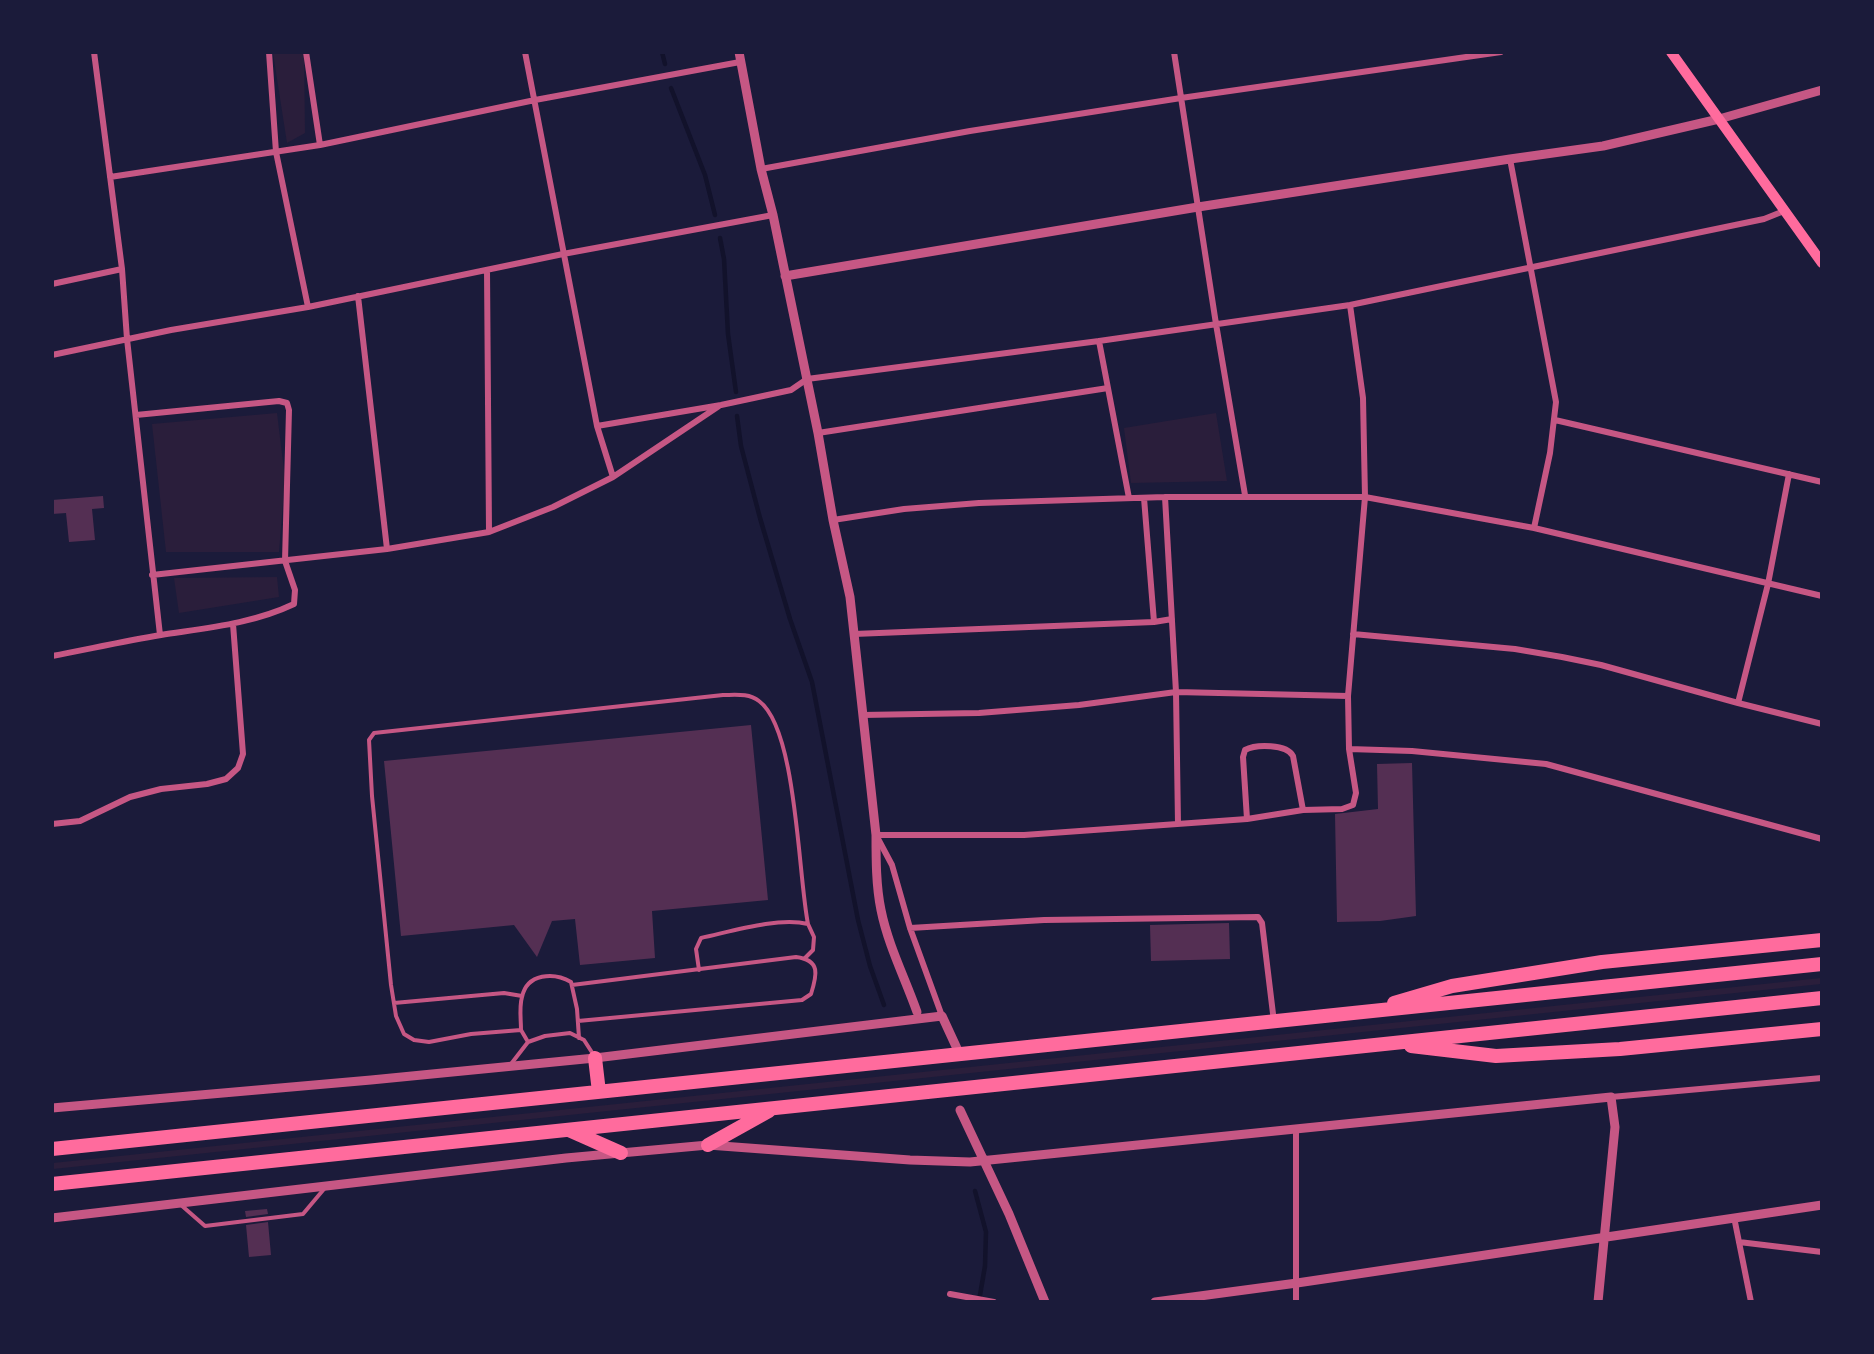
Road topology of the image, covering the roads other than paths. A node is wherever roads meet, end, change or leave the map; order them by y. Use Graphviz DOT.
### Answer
graph roads {
  1 [pos="94,52"];
  2 [pos="269,52"];
  3 [pos="306,52"];
  4 [pos="525,52"];
  5 [pos="1174,52"];
  6 [pos="1501,52"];
  7 [pos="1671,52"];
  8 [pos="740,57"];
  9 [pos="1821,90"];
  10 [pos="1181,98"];
  11 [pos="535,100"];
  12 [pos="1719,119"];
  13 [pos="320,145"];
  14 [pos="276,152"];
  15 [pos="1510,159"];
  16 [pos="761,169"];
  17 [pos="110,177"];
  18 [pos="1198,207"];
  19 [pos="1784,211"];
  20 [pos="773,215"];
  21 [pos="563,254"];
  22 [pos="1821,263"];
  23 [pos="1530,268"];
  24 [pos="122,269"];
  25 [pos="487,270"];
  26 [pos="785,276"];
  27 [pos="52,284"];
  28 [pos="358,297"];
  29 [pos="1350,305"];
  30 [pos="308,308"];
  31 [pos="1215,324"];
  32 [pos="127,339"];
  33 [pos="1099,341"];
  34 [pos="52,355"];
  35 [pos="807,379"];
  36 [pos="1108,388"];
  37 [pos="721,405"];
  38 [pos="136,415"];
  39 [pos="1556,420"];
  40 [pos="597,426"];
  41 [pos="819,433"];
  42 [pos="1789,474"];
  43 [pos="613,477"];
  44 [pos="1821,482"];
  45 [pos="1245,495"];
  46 [pos="1165,496"];
  47 [pos="1365,496"];
  48 [pos="1129,498"];
  49 [pos="1144,498"];
  50 [pos="833,519"];
  51 [pos="1534,528"];
  52 [pos="489,532"];
  53 [pos="387,549"];
  54 [pos="285,561"];
  55 [pos="152,575"];
  56 [pos="1768,584"];
  57 [pos="1821,596"];
  58 [pos="1172,619"];
  59 [pos="1154,622"];
  60 [pos="233,624"];
  61 [pos="854,634"];
  62 [pos="1353,634"];
  63 [pos="160,635"];
  64 [pos="52,656"];
  65 [pos="1176,692"];
  66 [pos="1348,696"];
  67 [pos="1738,703"];
  68 [pos="862,715"];
  69 [pos="1821,724"];
  70 [pos="1349,749"];
  71 [pos="1303,810"];
  72 [pos="1247,819"];
  73 [pos="52,824"];
  74 [pos="1178,824"];
  75 [pos="876,835"];
  76 [pos="1821,839"];
  77 [pos="808,924"];
  78 [pos="910,928"];
  79 [pos="1821,940"];
  80 [pos="805,958"];
  81 [pos="1821,964"];
  82 [pos="699,970"];
  83 [pos="572,985"];
  84 [pos="522,996"];
  85 [pos="1821,998"];
  86 [pos="394,1003"];
  87 [pos="917,1012"];
  88 [pos="1358,1013"];
  89 [pos="942,1016"];
  90 [pos="578,1022"];
  91 [pos="1274,1022"];
  92 [pos="1821,1029"];
  93 [pos="521,1030"];
  94 [pos="579,1038"];
  95 [pos="528,1042"];
  96 [pos="1386,1043"];
  97 [pos="960,1054"];
  98 [pos="595,1058"];
  99 [pos="509,1066"];
  100 [pos="1821,1078"];
  101 [pos="599,1092"];
  102 [pos="1611,1097"];
  103 [pos="52,1108"];
  104 [pos="776,1108"];
  105 [pos="960,1110"];
  106 [pos="1296,1128"];
  107 [pos="567,1130"];
  108 [pos="708,1145"];
  109 [pos="52,1149"];
  110 [pos="621,1153"];
  111 [pos="52,1184"];
  112 [pos="327,1186"];
  113 [pos="178,1203"];
  114 [pos="1821,1205"];
  115 [pos="1734,1217"];
  116 [pos="52,1218"];
  117 [pos="1604,1237"];
  118 [pos="1739,1242"];
  119 [pos="1821,1252"];
  120 [pos="1297,1283"];
  121 [pos="950,1294"];
  122 [pos="993,1301"];
  123 [pos="1045,1302"];
  124 [pos="1155,1302"];
  125 [pos="1296,1302"];
  126 [pos="1598,1302"];
  127 [pos="1751,1302"];
  1 -- 17 [label="street"];
  2 -- 14 [label="street"];
  3 -- 13 [label="street"];
  4 -- 11 [label="street"];
  5 -- 10 [label="street"];
  6 -- 10 [label="street"];
  7 -- 12 [label="main road"];
  8 -- 11 [label="street"];
  8 -- 16 [label="street"];
  9 -- 12 [label="street"];
  10 -- 16 [label="street"];
  10 -- 18 [label="street"];
  11 -- 13 [label="street"];
  11 -- 21 [label="street"];
  12 -- 15 [label="street"];
  12 -- 19 [label="main road"];
  13 -- 14 [label="street"];
  14 -- 17 [label="street"];
  14 -- 30 [label="street"];
  15 -- 18 [label="street"];
  15 -- 23 [label="street"];
  16 -- 20 [label="street"];
  17 -- 24 [label="street"];
  18 -- 26 [label="street"];
  18 -- 31 [label="street"];
  19 -- 22 [label="main road"];
  19 -- 23 [label="street"];
  20 -- 21 [label="street"];
  20 -- 26 [label="street"];
  21 -- 25 [label="street"];
  21 -- 40 [label="street"];
  23 -- 29 [label="street"];
  23 -- 39 [label="street"];
  24 -- 27 [label="street"];
  24 -- 32 [label="street"];
  25 -- 28 [label="street"];
  25 -- 52 [label="street"];
  26 -- 35 [label="street"];
  28 -- 30 [label="street"];
  28 -- 53 [label="street"];
  29 -- 31 [label="street"];
  29 -- 47 [label="street"];
  30 -- 32 [label="street"];
  31 -- 33 [label="street"];
  31 -- 45 [label="street"];
  32 -- 34 [label="street"];
  32 -- 38 [label="street"];
  33 -- 35 [label="street"];
  33 -- 36 [label="street"];
  35 -- 37 [label="street"];
  35 -- 41 [label="street"];
  36 -- 41 [label="street"];
  36 -- 48 [label="street"];
  37 -- 40 [label="street"];
  37 -- 43 [label="street"];
  38 -- 54 [label="street"];
  38 -- 55 [label="street"];
  39 -- 42 [label="street"];
  39 -- 51 [label="street"];
  40 -- 43 [label="street"];
  41 -- 50 [label="street"];
  42 -- 44 [label="street"];
  42 -- 56 [label="street"];
  43 -- 52 [label="street"];
  45 -- 46 [label="street"];
  45 -- 47 [label="street"];
  46 -- 49 [label="street"];
  46 -- 58 [label="street"];
  47 -- 51 [label="street"];
  47 -- 62 [label="street"];
  48 -- 49 [label="street"];
  48 -- 50 [label="street"];
  49 -- 59 [label="street"];
  50 -- 61 [label="street"];
  51 -- 56 [label="street"];
  52 -- 53 [label="street"];
  53 -- 54 [label="street"];
  54 -- 55 [label="street"];
  54 -- 60 [label="street"];
  55 -- 63 [label="street"];
  56 -- 57 [label="street"];
  56 -- 67 [label="street"];
  58 -- 59 [label="street"];
  58 -- 65 [label="street"];
  59 -- 61 [label="street"];
  60 -- 63 [label="street"];
  60 -- 73 [label="street"];
  61 -- 68 [label="street"];
  62 -- 66 [label="street"];
  62 -- 67 [label="street"];
  63 -- 64 [label="street"];
  65 -- 66 [label="street"];
  65 -- 68 [label="street"];
  65 -- 74 [label="street"];
  66 -- 70 [label="street"];
  67 -- 69 [label="street"];
  68 -- 75 [label="street"];
  70 -- 71 [label="street"];
  70 -- 76 [label="street"];
  71 -- 72 [label="street"];
  71 -- 72 [label="street"];
  72 -- 74 [label="street"];
  74 -- 75 [label="street"];
  75 -- 78 [label="street"];
  75 -- 87 [label="street"];
  77 -- 80 [label="lane"];
  77 -- 82 [label="lane"];
  77 -- 86 [label="lane"];
  78 -- 89 [label="street"];
  78 -- 91 [label="street"];
  79 -- 88 [label="highway"];
  80 -- 82 [label="lane"];
  80 -- 90 [label="lane"];
  81 -- 88 [label="highway"];
  82 -- 83 [label="lane"];
  83 -- 84 [label="lane"];
  83 -- 90 [label="lane"];
  84 -- 86 [label="lane"];
  84 -- 93 [label="lane"];
  85 -- 96 [label="highway"];
  86 -- 93 [label="lane"];
  88 -- 91 [label="highway"];
  89 -- 97 [label="street"];
  89 -- 98 [label="street"];
  90 -- 94 [label="lane"];
  91 -- 97 [label="highway"];
  92 -- 96 [label="highway"];
  93 -- 95 [label="lane"];
  94 -- 95 [label="lane"];
  94 -- 98 [label="lane"];
  95 -- 99 [label="lane"];
  96 -- 104 [label="highway"];
  97 -- 101 [label="highway"];
  98 -- 99 [label="street"];
  98 -- 101 [label="highway"];
  99 -- 103 [label="street"];
  100 -- 102 [label="street"];
  101 -- 109 [label="highway"];
  102 -- 106 [label="street"];
  102 -- 117 [label="street"];
  104 -- 107 [label="highway"];
  104 -- 108 [label="highway"];
  105 -- 123 [label="street"];
  106 -- 108 [label="street"];
  106 -- 120 [label="street"];
  107 -- 110 [label="highway"];
  107 -- 111 [label="highway"];
  108 -- 110 [label="street"];
  110 -- 112 [label="street"];
  112 -- 113 [label="street"];
  112 -- 113 [label="lane"];
  113 -- 116 [label="street"];
  114 -- 115 [label="street"];
  115 -- 117 [label="street"];
  115 -- 118 [label="street"];
  117 -- 120 [label="street"];
  117 -- 126 [label="street"];
  118 -- 119 [label="street"];
  118 -- 127 [label="street"];
  120 -- 124 [label="street"];
  120 -- 125 [label="street"];
  121 -- 122 [label="street"];
}
